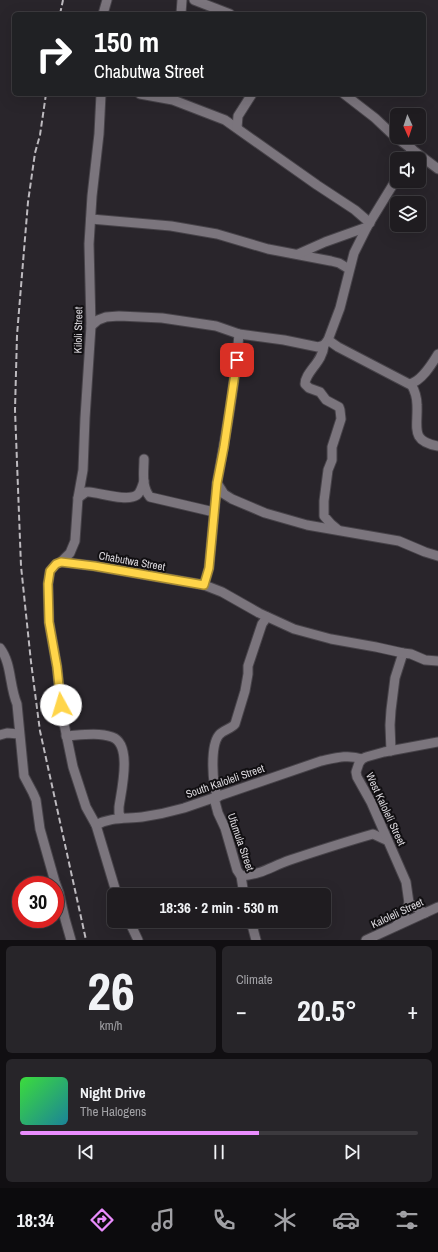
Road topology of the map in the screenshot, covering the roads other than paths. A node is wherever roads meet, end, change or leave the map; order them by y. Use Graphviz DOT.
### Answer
graph roads {
  1 [pos="107,0"];
  2 [pos="182,0"];
  3 [pos="194,0"];
  4 [pos="104,12"];
  5 [pos="181,12"];
  6 [pos="225,12"];
  7 [pos="101,96"];
  8 [pos="158,96"];
  9 [pos="251,96"];
  10 [pos="347,96"];
  11 [pos="175,98"];
  12 [pos="237,128"];
  13 [pos="412,149"];
  14 [pos="410,152"];
  15 [pos="438,168"];
  16 [pos="391,188"];
  17 [pos="91,219"];
  18 [pos="369,225"];
  19 [pos="298,254"];
  20 [pos="349,269"];
  21 [pos="91,326"];
  22 [pos="239,334"];
  23 [pos="326,342"];
  24 [pos="438,354"];
  25 [pos="411,384"];
  26 [pos="438,446"];
  27 [pos="144,460"];
  28 [pos="144,481"];
  29 [pos="217,483"];
  30 [pos="78,498"];
  31 [pos="214,512"];
  32 [pos="338,529"];
  33 [pos="438,556"];
  34 [pos="61,562"];
  35 [pos="204,585"];
  36 [pos="267,617"];
  37 [pos="0,648"];
  38 [pos="403,653"];
  39 [pos="438,660"];
  40 [pos="19,734"];
  41 [pos="0,735"];
  42 [pos="66,736"];
  43 [pos="438,742"];
  44 [pos="391,751"];
  45 [pos="362,759"];
  46 [pos="216,797"];
  47 [pos="121,818"];
  48 [pos="378,819"];
  49 [pos="96,825"];
  50 [pos="372,834"];
  51 [pos="386,840"];
  52 [pos="240,876"];
  53 [pos="115,888"];
  54 [pos="243,888"];
  55 [pos="409,903"];
  56 [pos="438,907"];
  57 [pos="426,913"];
  58 [pos="396,926"];
  59 [pos="132,928"];
  60 [pos="253,928"];
  61 [pos="71,940"];
  62 [pos="138,940"];
  63 [pos="256,940"];
  64 [pos="366,940"];
  1 -- 4 [label="street"];
  2 -- 5 [label="street"];
  3 -- 6 [label="street"];
  7 -- 17 [label="street, Kiloli Street"];
  8 -- 11 [label="street"];
  9 -- 12 [label="street"];
  10 -- 13 [label="street"];
  11 -- 12 [label="street"];
  12 -- 18 [label="street"];
  13 -- 14 [label="street"];
  13 -- 15 [label="street"];
  16 -- 18 [label="street"];
  17 -- 19 [label="street"];
  17 -- 21 [label="street, Kiloli Street"];
  18 -- 19 [label="street"];
  18 -- 20 [label="street"];
  19 -- 20 [label="street"];
  20 -- 23 [label="street"];
  21 -- 22 [label="street"];
  21 -- 30 [label="street, Kiloli Street"];
  22 -- 23 [label="street"];
  22 -- 29 [label="street"];
  23 -- 25 [label="street"];
  23 -- 32 [label="street"];
  24 -- 25 [label="street"];
  25 -- 26 [label="street"];
  27 -- 28 [label="street"];
  28 -- 30 [label="street"];
  28 -- 31 [label="street"];
  29 -- 31 [label="street"];
  29 -- 32 [label="street"];
  30 -- 34 [label="street, Kiloli Street"];
  31 -- 35 [label="street"];
  32 -- 33 [label="street"];
  34 -- 35 [label="street, Chabutwa Street"];
  34 -- 42 [label="street"];
  35 -- 36 [label="street, Chabutwa Street"];
  36 -- 38 [label="street, Chabutwa Street"];
  36 -- 46 [label="street, Ufumula Street"];
  37 -- 40 [label="street"];
  38 -- 39 [label="street, Chabutwa Street"];
  38 -- 44 [label="street"];
  40 -- 41 [label="street"];
  40 -- 61 [label="street"];
  42 -- 47 [label="street"];
  42 -- 49 [label="street"];
  43 -- 44 [label="street, West Kaloleli Street"];
  44 -- 45 [label="street, West Kaloleli Street"];
  45 -- 46 [label="street, South Kaloleli Street"];
  45 -- 48 [label="street, West Kaloleli Street"];
  46 -- 47 [label="street, South Kaloleli Street"];
  46 -- 52 [label="street, Ufumula Street"];
  47 -- 49 [label="street, South Kaloleli Street"];
  48 -- 50 [label="street"];
  48 -- 51 [label="street, West Kaloleli Street"];
  49 -- 53 [label="street"];
  50 -- 51 [label="street"];
  50 -- 52 [label="street"];
  51 -- 55 [label="street, West Kaloleli Street"];
  52 -- 54 [label="street, Ufumula Street"];
  55 -- 57 [label="street"];
  55 -- 58 [label="street"];
  56 -- 57 [label="street, Kaloleli Street"];
  57 -- 58 [label="street, Kaloleli Street"];
  58 -- 64 [label="street, Kaloleli Street"];
  59 -- 62 [label="street"];
  60 -- 63 [label="street"];
}
